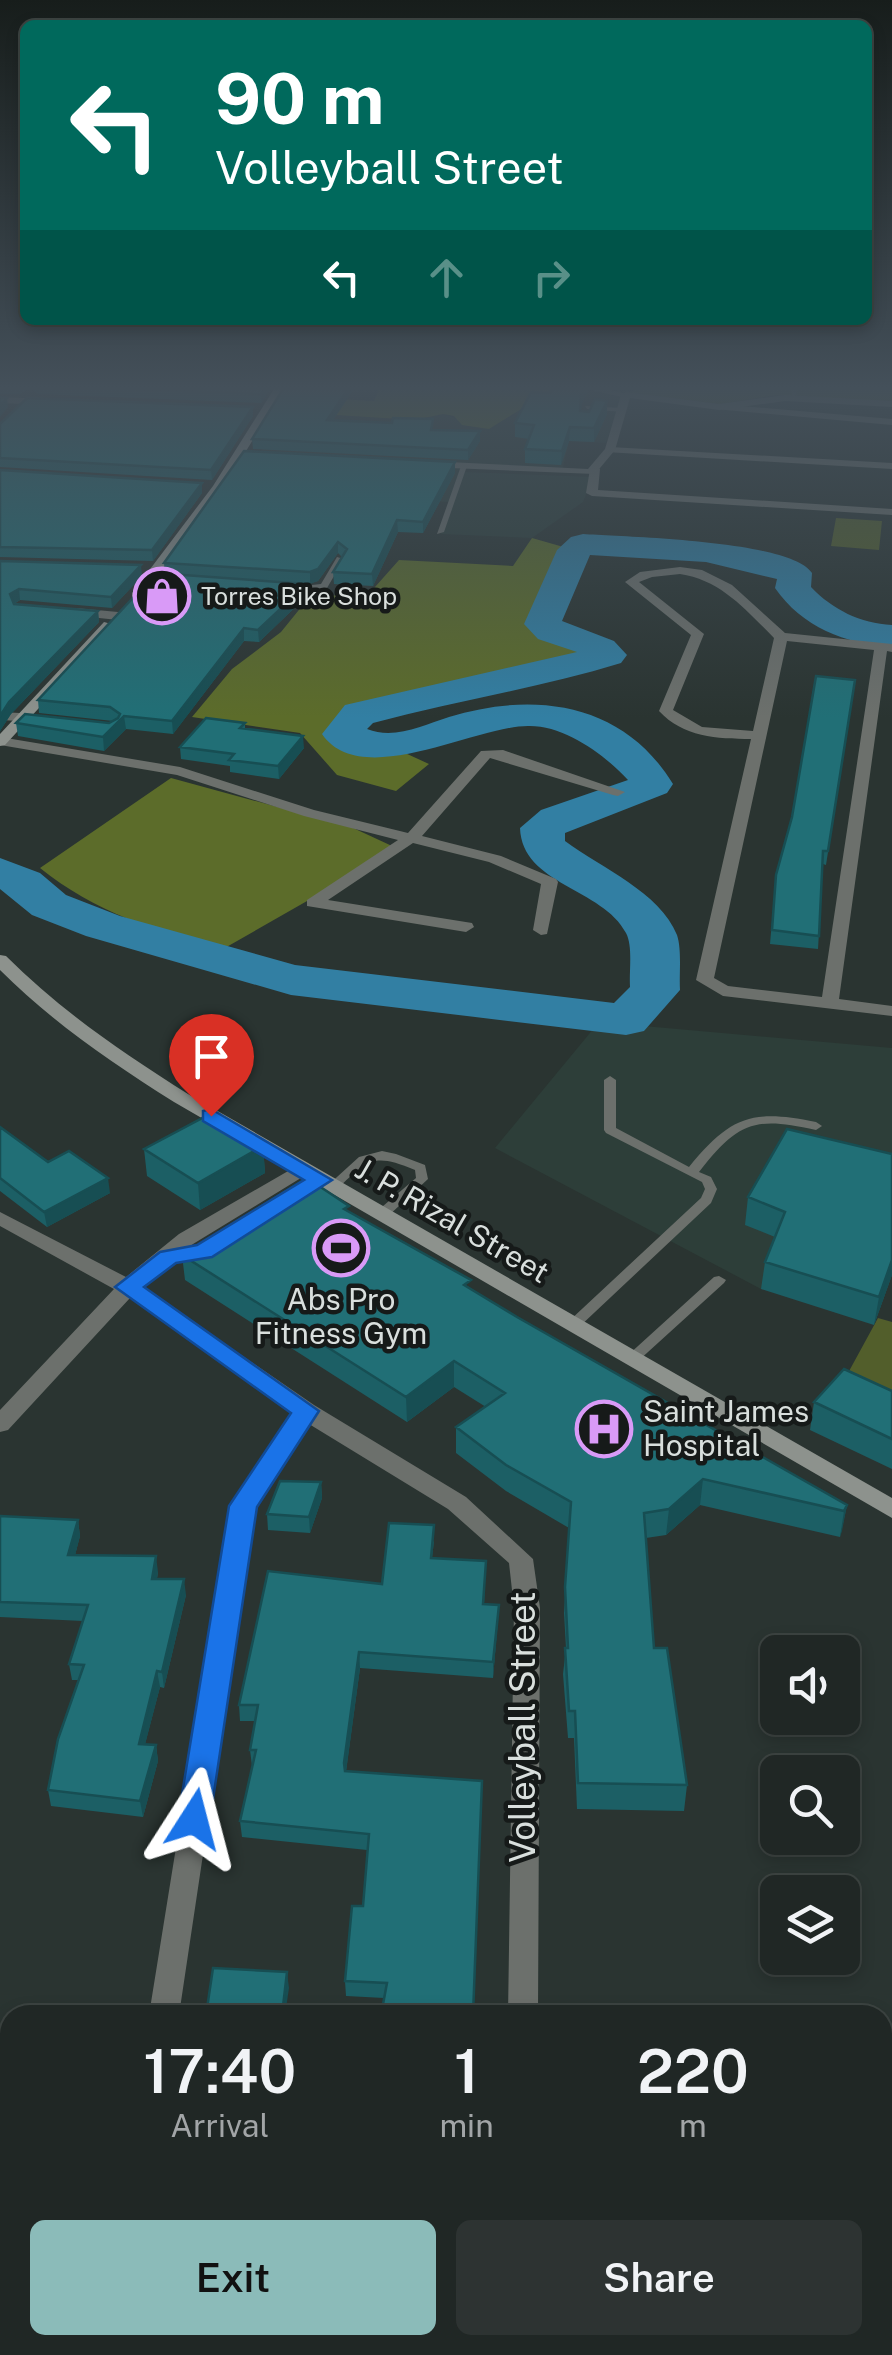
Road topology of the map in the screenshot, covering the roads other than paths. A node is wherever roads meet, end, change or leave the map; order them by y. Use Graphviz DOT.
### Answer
graph roads {
  1 [pos="210,499"];
  2 [pos="452,499"];
  3 [pos="674,499"];
  4 [pos="892,512"];
  5 [pos="440,532"];
  6 [pos="340,558"];
  7 [pos="139,568"];
  8 [pos="160,576"];
  9 [pos="276,587"];
  10 [pos="59,611"];
  11 [pos="118,616"];
  12 [pos="781,638"];
  13 [pos="886,648"];
  14 [pos="0,716"];
  15 [pos="25,719"];
  16 [pos="756,735"];
  17 [pos="0,742"];
  18 [pos="618,792"];
  19 [pos="414,836"];
  20 [pos="466,927"];
  21 [pos="541,930"];
  22 [pos="0,960"];
  23 [pos="830,1004"];
  24 [pos="892,1011"];
  25 [pos="610,1080"];
  26 [pos="816,1126"];
  27 [pos="691,1172"];
  28 [pos="318,1179"];
  29 [pos="382,1215"];
  30 [pos="0,1218"];
  31 [pos="719,1280"];
  32 [pos="128,1287"];
  33 [pos="573,1325"];
  34 [pos="632,1358"];
  35 [pos="306,1411"];
  36 [pos="0,1424"];
  37 [pos="889,1503"];
  38 [pos="166,2005"];
  39 [pos="523,2005"];
  1 -- 8 [label="main road"];
  2 -- 5 [label="lane"];
  3 -- 4 [label="street"];
  6 -- 9 [label="lane"];
  7 -- 8 [label="street"];
  8 -- 11 [label="main road"];
  10 -- 11 [label="street"];
  11 -- 15 [label="main road"];
  12 -- 13 [label="street"];
  12 -- 16 [label="street"];
  12 -- 16 [label="street"];
  13 -- 23 [label="street"];
  14 -- 15 [label="street"];
  15 -- 17 [label="main road"];
  16 -- 23 [label="street"];
  17 -- 19 [label="street"];
  18 -- 19 [label="street"];
  19 -- 20 [label="street"];
  19 -- 21 [label="street"];
  22 -- 28 [label="main road, J. P. Rizal Street"];
  23 -- 24 [label="street"];
  25 -- 27 [label="lane"];
  26 -- 27 [label="lane"];
  27 -- 33 [label="lane"];
  28 -- 29 [label="main road, J. P. Rizal Street"];
  28 -- 29 [label="lane"];
  28 -- 32 [label="street"];
  29 -- 33 [label="main road, J. P. Rizal Street"];
  30 -- 32 [label="street, Volleyball Street"];
  31 -- 34 [label="lane"];
  32 -- 35 [label="street, Volleyball Street"];
  32 -- 36 [label="street"];
  33 -- 34 [label="main road, J. P. Rizal Street"];
  34 -- 37 [label="main road, J. P. Rizal Street"];
  35 -- 38 [label="street"];
  35 -- 39 [label="street, Volleyball Street"];
}
